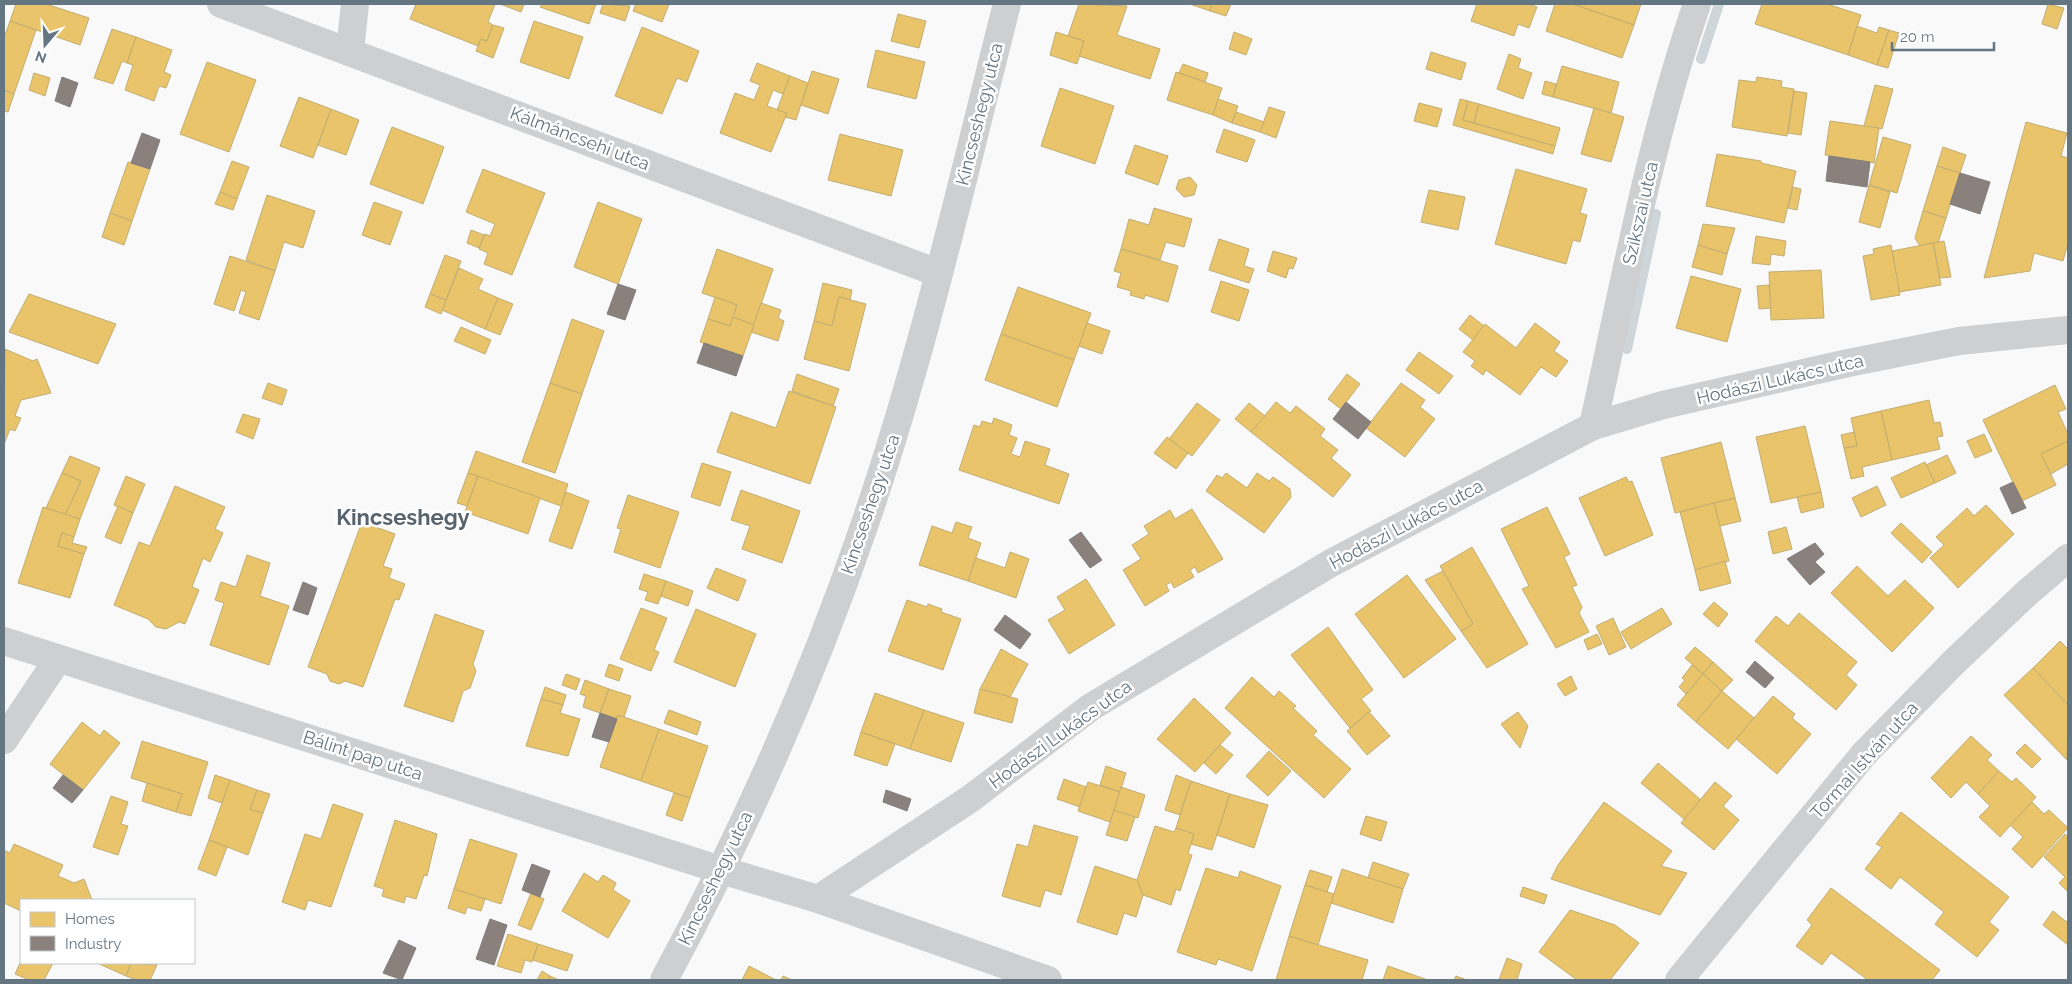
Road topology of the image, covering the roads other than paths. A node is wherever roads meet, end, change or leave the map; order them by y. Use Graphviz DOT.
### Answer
graph roads {
  1 [pos="221,4"];
  2 [pos="355,4"];
  3 [pos="1007,4"];
  4 [pos="1697,4"];
  5 [pos="350,51"];
  6 [pos="938,274"];
  7 [pos="2068,330"];
  8 [pos="1593,426"];
  9 [pos="2068,558"];
  10 [pos="4,641"];
  11 [pos="58,659"];
  12 [pos="4,740"];
  13 [pos="721,870"];
  14 [pos="818,899"];
  15 [pos="664,980"];
  16 [pos="1048,980"];
  17 [pos="1678,980"];
  1 -- 5 [label="street, Kálmáncsehi utca"];
  2 -- 5 [label="street"];
  3 -- 6 [label="street, Kincseshegy utca"];
  4 -- 8 [label="street, Szikszai utca"];
  5 -- 6 [label="street, Kálmáncsehi utca"];
  6 -- 13 [label="street, Kincseshegy utca"];
  7 -- 8 [label="street, Hodászi Lukács utca"];
  8 -- 14 [label="street, Hodászi Lukács utca"];
  9 -- 17 [label="street, Tormai István utca"];
  10 -- 11 [label="street, Bálint pap utca"];
  11 -- 12 [label="street"];
  11 -- 13 [label="street, Bálint pap utca"];
  13 -- 14 [label="street, Bálint pap utca"];
  13 -- 15 [label="street, Kincseshegy utca"];
  14 -- 16 [label="street, Bálint pap utca"];
}
